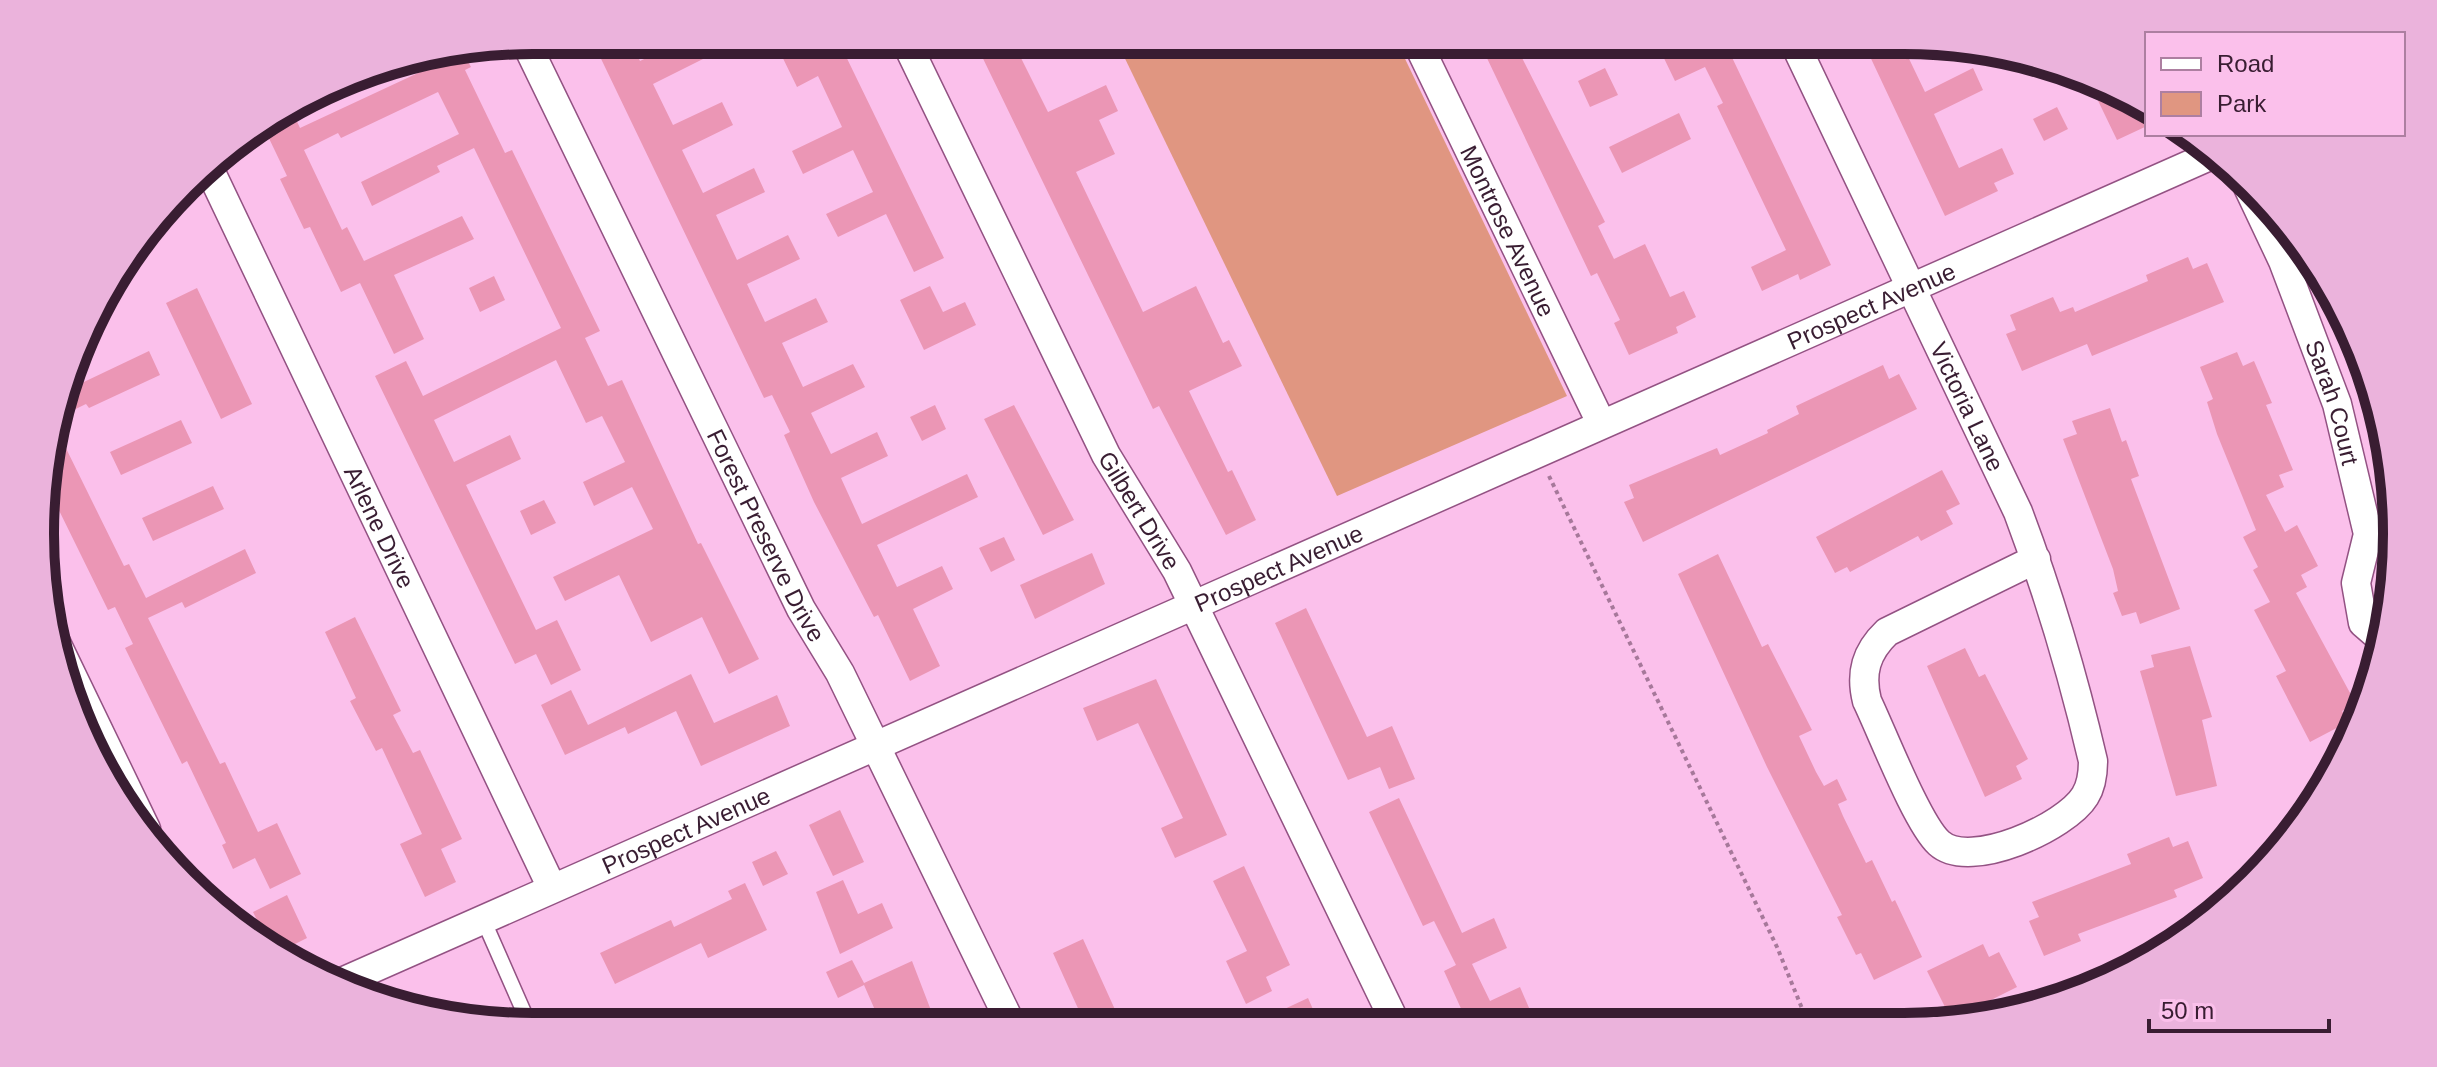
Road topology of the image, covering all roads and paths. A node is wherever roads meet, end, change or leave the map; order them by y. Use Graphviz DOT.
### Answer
graph roads {
  1 [pos="531,54"];
  2 [pos="912,54"];
  3 [pos="1423,54"];
  4 [pos="1800,54"];
  5 [pos="2202,159"];
  6 [pos="213,177"];
  7 [pos="2260,213"];
  8 [pos="1912,285"];
  9 [pos="1601,423"];
  10 [pos="1537,451"];
  11 [pos="2379,540"];
  12 [pos="2036,559"];
  13 [pos="1192,605"];
  14 [pos="2373,632"];
  15 [pos="83,698"];
  16 [pos="875,745"];
  17 [pos="122,780"];
  18 [pos="552,888"];
  19 [pos="483,919"];
  20 [pos="352,978"];
  21 [pos="524,1013"];
  22 [pos="1006,1013"];
  23 [pos="1391,1013"];
  24 [pos="1804,1013"];
  1 -- 16 [label="street, Forest Preserve Drive"];
  2 -- 13 [label="street, Gilbert Drive"];
  3 -- 9 [label="street, Montrose Avenue"];
  4 -- 8 [label="street, Victoria Lane"];
  5 -- 8 [label="street, Prospect Avenue"];
  6 -- 18 [label="street, Arlene Drive"];
  7 -- 11 [label="street, Sarah Court"];
  8 -- 9 [label="street, Prospect Avenue"];
  8 -- 12 [label="street, Victoria Lane"];
  9 -- 10 [label="street, Prospect Avenue"];
  10 -- 13 [label="street, Prospect Avenue"];
  10 -- 24 [label="path"];
  11 -- 14 [label="street, Sarah Court"];
  12 -- 12 [label="street, Victoria Lane"];
  13 -- 16 [label="street, Prospect Avenue"];
  13 -- 23 [label="street, Gilbert Drive"];
  15 -- 17 [label="street"];
  16 -- 18 [label="street, Prospect Avenue"];
  16 -- 22 [label="street, Forest Preserve Drive"];
  18 -- 19 [label="street, Prospect Avenue"];
  19 -- 20 [label="street, Prospect Avenue"];
  19 -- 21 [label="lane"];
}
